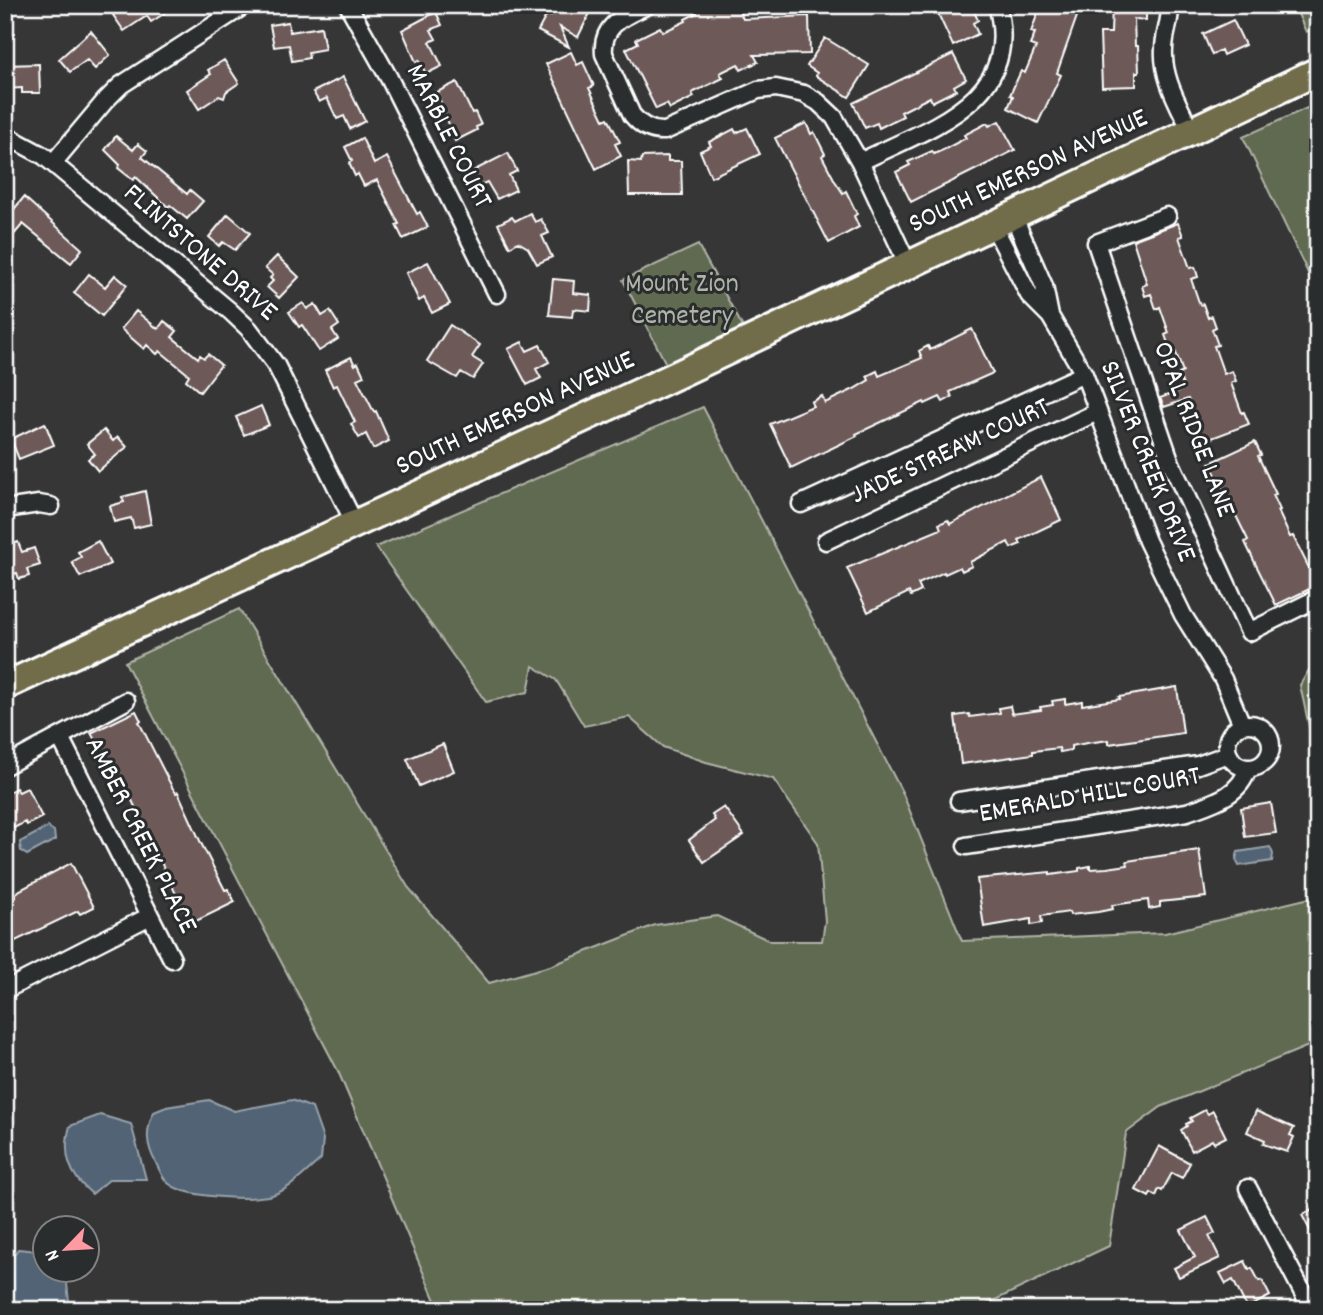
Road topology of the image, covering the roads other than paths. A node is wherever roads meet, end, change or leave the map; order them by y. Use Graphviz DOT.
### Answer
graph roads {
  1 [pos="245,5"];
  2 [pos="348,5"];
  3 [pos="648,5"];
  4 [pos="997,5"];
  5 [pos="1170,5"];
  6 [pos="1318,71"];
  7 [pos="1191,131"];
  8 [pos="5,135"];
  9 [pos="860,162"];
  10 [pos="53,163"];
  11 [pos="1167,216"];
  12 [pos="1003,220"];
  13 [pos="908,265"];
  14 [pos="497,294"];
  15 [pos="1084,374"];
  16 [pos="1097,412"];
  17 [pos="801,504"];
  18 [pos="51,506"];
  19 [pos="5,509"];
  20 [pos="355,524"];
  21 [pos="826,541"];
  22 [pos="1318,598"];
  23 [pos="5,686"];
  24 [pos="126,701"];
  25 [pos="1242,725"];
  26 [pos="60,737"];
  27 [pos="1228,754"];
  28 [pos="5,766"];
  29 [pos="1248,768"];
  30 [pos="959,801"];
  31 [pos="966,846"];
  32 [pos="150,916"];
  33 [pos="172,959"];
  34 [pos="5,989"];
  35 [pos="1248,1188"];
  36 [pos="1312,1310"];
  1 -- 10 [label="street"];
  2 -- 14 [label="street, MARBLE COURT"];
  3 -- 9 [label="street"];
  4 -- 9 [label="street"];
  5 -- 7 [label="street"];
  6 -- 7 [label="main road, SOUTH EMERSON AVENUE"];
  7 -- 12 [label="main road, SOUTH EMERSON AVENUE"];
  8 -- 10 [label="street, FLINTSTONE DRIVE"];
  9 -- 13 [label="street"];
  10 -- 20 [label="street, FLINTSTONE DRIVE"];
  11 -- 22 [label="street, OPAL RIDGE LANE"];
  12 -- 13 [label="main road, SOUTH EMERSON AVENUE"];
  12 -- 15 [label="street, SILVER CREEK DRIVE"];
  13 -- 20 [label="main road, SOUTH EMERSON AVENUE"];
  15 -- 16 [label="street, SILVER CREEK DRIVE"];
  15 -- 17 [label="street"];
  16 -- 21 [label="street, JADE STREAM COURT"];
  16 -- 25 [label="street, SILVER CREEK DRIVE"];
  18 -- 19 [label="street"];
  20 -- 23 [label="main road, SOUTH EMERSON AVENUE"];
  24 -- 26 [label="street"];
  25 -- 27 [label="street"];
  25 -- 29 [label="street"];
  26 -- 28 [label="street"];
  26 -- 32 [label="street, AMBER CREEK PLACE"];
  27 -- 29 [label="street"];
  27 -- 30 [label="street"];
  29 -- 31 [label="street, EMERALD HILL COURT"];
  32 -- 33 [label="street, AMBER CREEK PLACE"];
  32 -- 34 [label="street"];
  35 -- 36 [label="street"];
}
